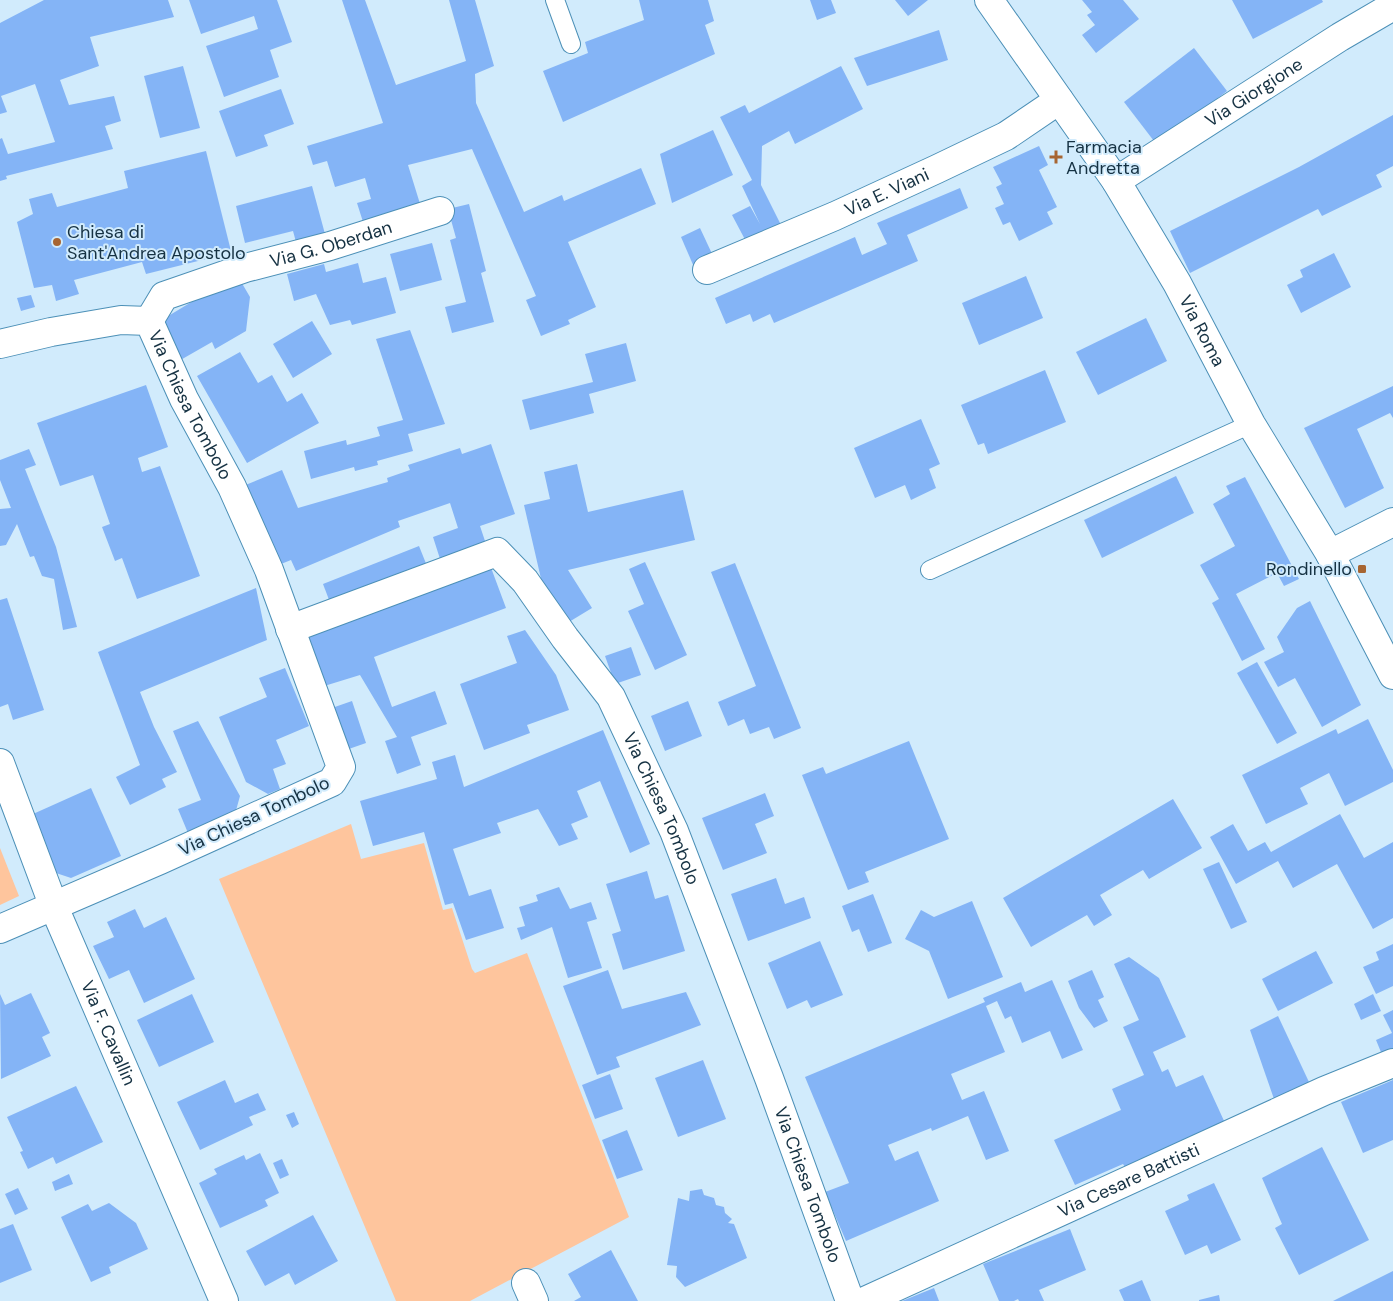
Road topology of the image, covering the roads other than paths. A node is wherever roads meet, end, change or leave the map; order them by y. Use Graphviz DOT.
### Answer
graph roads {
  1 [pos="555,0"];
  2 [pos="989,0"];
  3 [pos="1393,6"];
  4 [pos="571,44"];
  5 [pos="1059,100"];
  6 [pos="1116,181"];
  7 [pos="440,211"];
  8 [pos="707,270"];
  9 [pos="150,321"];
  10 [pos="0,344"];
  11 [pos="1251,424"];
  12 [pos="1393,522"];
  13 [pos="1330,554"];
  14 [pos="930,570"];
  15 [pos="290,629"];
  16 [pos="1393,675"];
  17 [pos="0,763"];
  18 [pos="54,907"];
  19 [pos="0,929"];
  20 [pos="1393,1063"];
  21 [pos="224,1301"];
  22 [pos="850,1301"];
  23 [pos="865,1301"];
  1 -- 4 [label="lane"];
  2 -- 5 [label="street, Via Roma"];
  3 -- 6 [label="street, Via Giorgione"];
  5 -- 6 [label="street, Via Roma"];
  5 -- 8 [label="street, Via E. Viani"];
  6 -- 11 [label="street, Via Roma"];
  7 -- 9 [label="street, Via G. Oberdan"];
  9 -- 10 [label="street, Via Chiesa Tombolo"];
  9 -- 15 [label="street, Via Chiesa Tombolo"];
  11 -- 13 [label="street, Via Roma"];
  11 -- 14 [label="lane"];
  12 -- 13 [label="street"];
  13 -- 16 [label="street, Via Roma"];
  15 -- 18 [label="street, Via Chiesa Tombolo"];
  15 -- 22 [label="street, Via Chiesa Tombolo"];
  17 -- 18 [label="street, Via F. Cavallin"];
  18 -- 19 [label="street"];
  18 -- 21 [label="street, Via F. Cavallin"];
  20 -- 23 [label="street, Via Cesare Battisti"];
}
